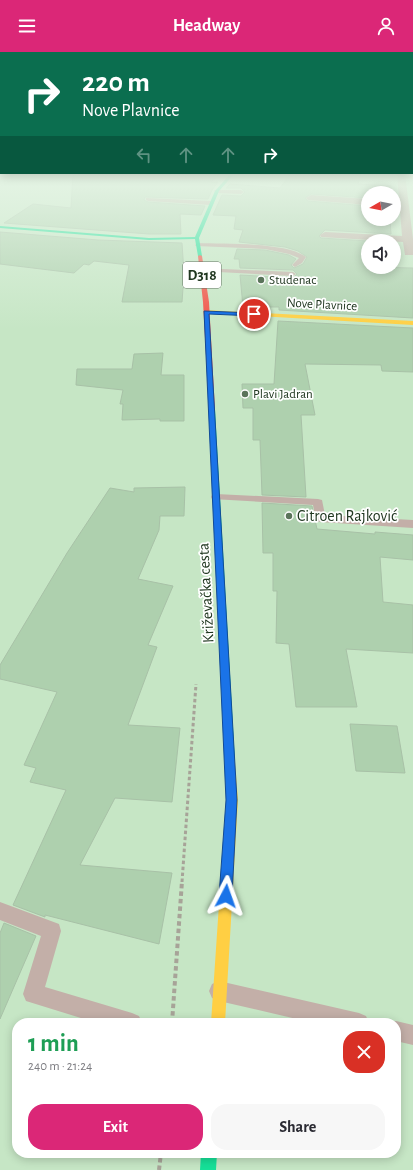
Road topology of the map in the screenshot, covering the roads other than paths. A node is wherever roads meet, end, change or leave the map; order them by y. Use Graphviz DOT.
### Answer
graph roads {
  1 [pos="203,225"];
  2 [pos="406,225"];
  3 [pos="0,227"];
  4 [pos="325,235"];
  5 [pos="408,239"];
  6 [pos="197,242"];
  7 [pos="409,254"];
  8 [pos="295,265"];
  9 [pos="201,270"];
  10 [pos="293,274"];
  11 [pos="206,312"];
  12 [pos="413,323"];
  13 [pos="216,497"];
  14 [pos="413,524"];
  15 [pos="0,911"];
  16 [pos="219,991"];
  17 [pos="115,1018"];
  18 [pos="218,1018"];
  19 [pos="337,1018"];
  20 [pos="401,1032"];
  21 [pos="413,1035"];
  22 [pos="209,1158"];
  23 [pos="208,1170"];
  1 -- 6 [label="main road, Križevačka cesta / D318"];
  2 -- 5 [label="street"];
  3 -- 6 [label="main road"];
  4 -- 5 [label="street"];
  5 -- 7 [label="street"];
  6 -- 8 [label="lane"];
  6 -- 9 [label="main road, Križevačka cesta / D318"];
  9 -- 10 [label="lane"];
  9 -- 11 [label="main road, Križevačka cesta / D318"];
  11 -- 12 [label="main road, Nove Plavnice"];
  11 -- 13 [label="main road, Križevačka cesta / D318"];
  13 -- 14 [label="lane"];
  13 -- 16 [label="main road, Križevačka cesta / D318"];
  15 -- 17 [label="lane"];
  16 -- 18 [label="main road, Križevačka cesta / D318"];
  16 -- 19 [label="lane"];
  20 -- 21 [label="lane"];
  22 -- 23 [label="main road"];
}
